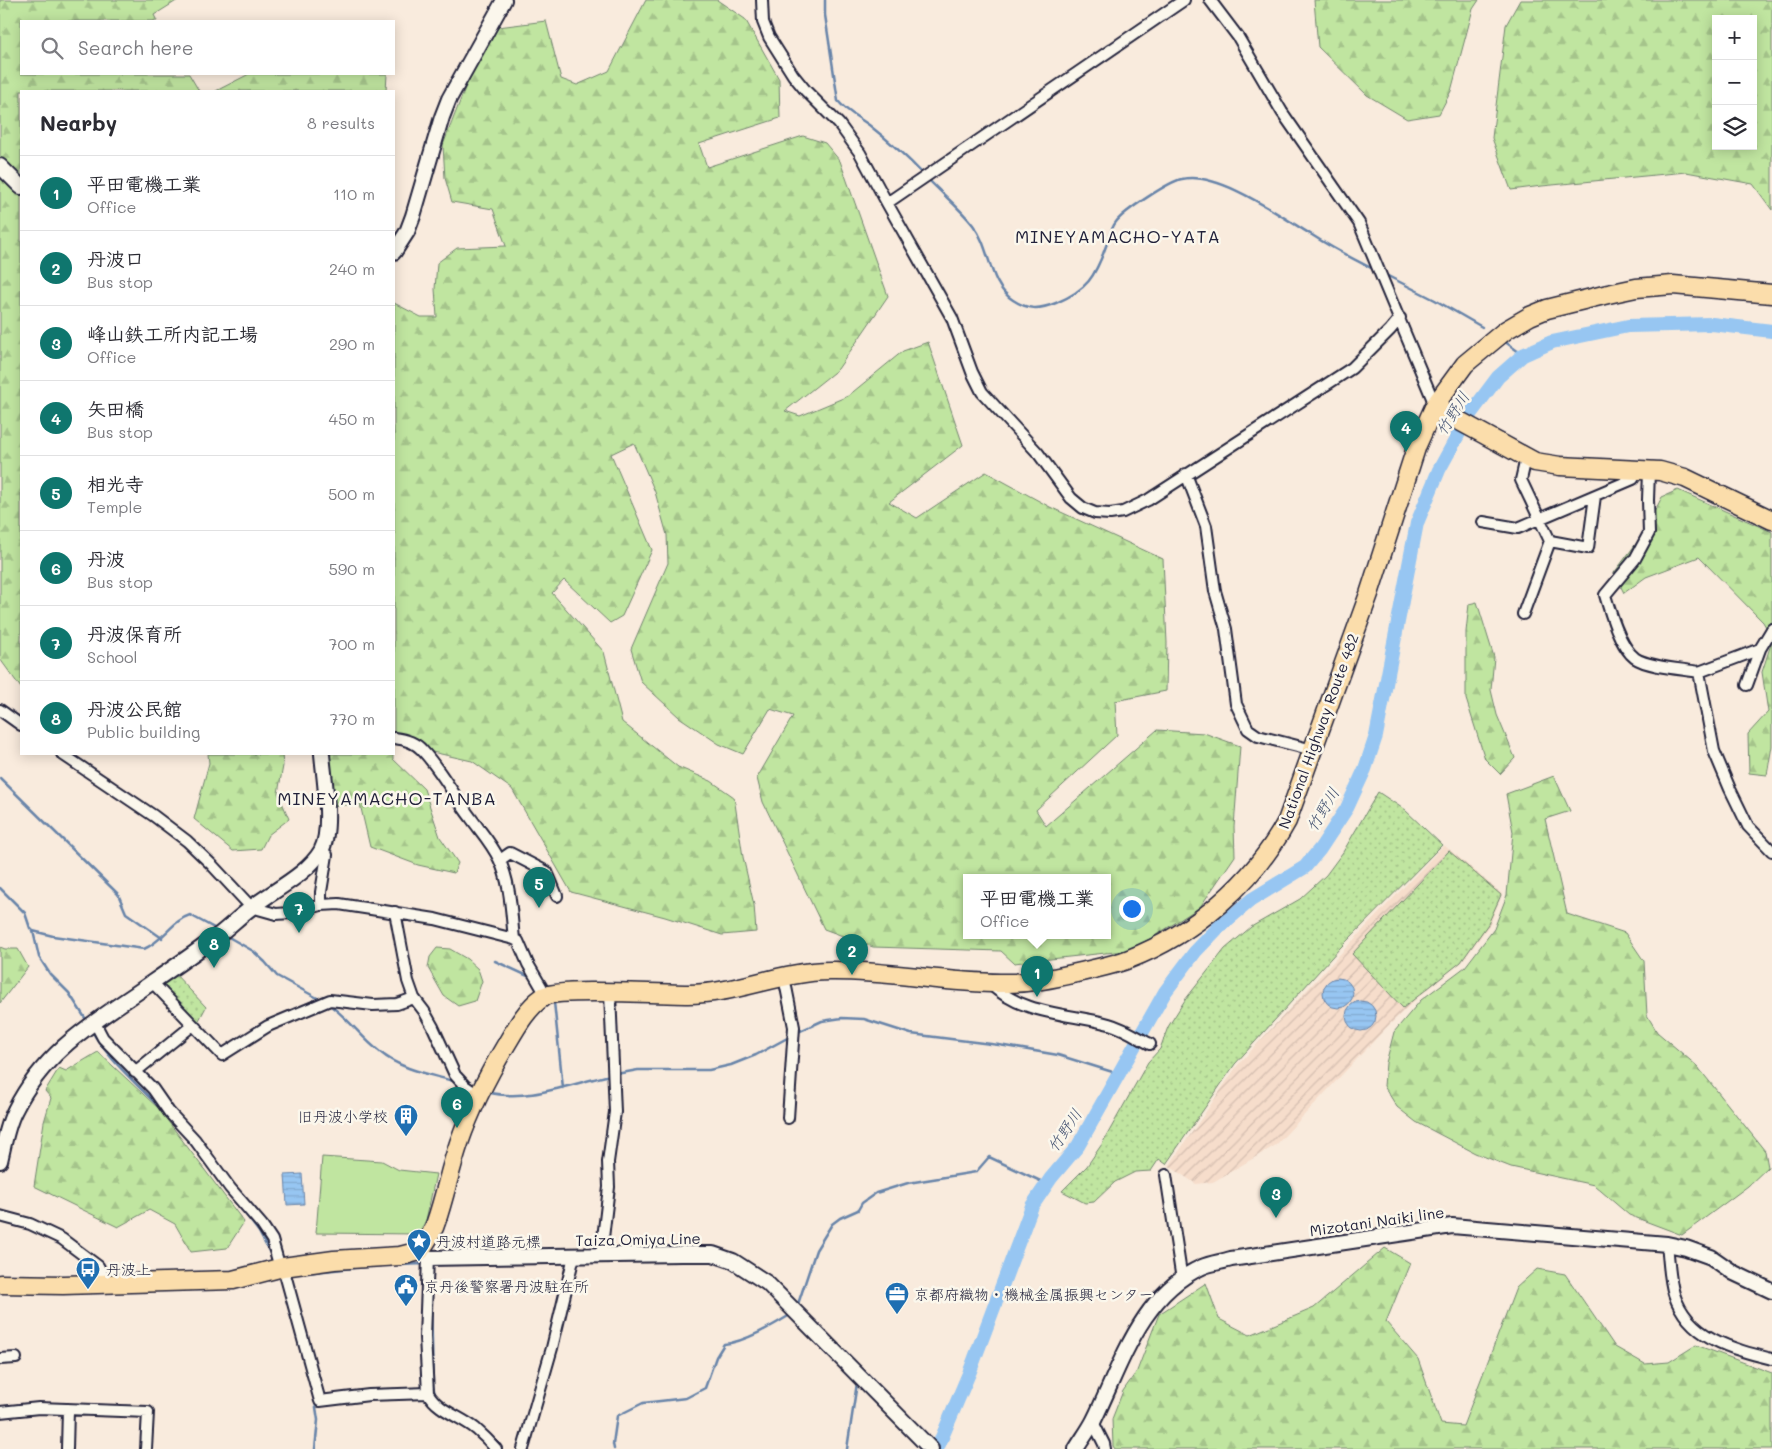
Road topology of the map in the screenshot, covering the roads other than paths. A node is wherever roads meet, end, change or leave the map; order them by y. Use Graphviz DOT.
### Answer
graph roads {
  1 [pos="504,0"];
  2 [pos="762,0"];
  3 [pos="1184,0"];
  4 [pos="1210,0"];
  5 [pos="0,166"];
  6 [pos="20,186"];
  7 [pos="886,203"];
  8 [pos="395,250"];
  9 [pos="1772,294"];
  10 [pos="1400,318"];
  11 [pos="1439,408"];
  12 [pos="1526,458"];
  13 [pos="1644,470"];
  14 [pos="1186,474"];
  15 [pos="1595,496"];
  16 [pos="1539,519"];
  17 [pos="1772,520"];
  18 [pos="1483,522"];
  19 [pos="1550,541"];
  20 [pos="1523,614"];
  21 [pos="1772,629"];
  22 [pos="1760,649"];
  23 [pos="1699,672"];
  24 [pos="1747,685"];
  25 [pos="0,710"];
  26 [pos="20,724"];
  27 [pos="395,738"];
  28 [pos="1313,750"];
  29 [pos="63,755"];
  30 [pos="322,755"];
  31 [pos="321,851"];
  32 [pos="1772,851"];
  33 [pos="500,860"];
  34 [pos="557,896"];
  35 [pos="321,905"];
  36 [pos="251,907"];
  37 [pos="395,912"];
  38 [pos="514,938"];
  39 [pos="784,977"];
  40 [pos="152,982"];
  41 [pos="988,983"];
  42 [pos="610,993"];
  43 [pos="546,995"];
  44 [pos="414,998"];
  45 [pos="91,1024"];
  46 [pos="193,1025"];
  47 [pos="1150,1044"];
  48 [pos="135,1072"];
  49 [pos="478,1095"];
  50 [pos="788,1118"];
  51 [pos="0,1161"];
  52 [pos="1166,1175"];
  53 [pos="0,1216"];
  54 [pos="1666,1244"];
  55 [pos="424,1254"];
  56 [pos="601,1255"];
  57 [pos="574,1256"];
  58 [pos="281,1268"];
  59 [pos="1182,1280"];
  60 [pos="0,1284"];
  61 [pos="108,1284"];
  62 [pos="1772,1290"];
  63 [pos="16,1358"];
  64 [pos="0,1359"];
  65 [pos="1772,1359"];
  66 [pos="428,1393"];
  67 [pos="68,1409"];
  68 [pos="0,1412"];
  69 [pos="1093,1422"];
  70 [pos="67,1449"];
  71 [pos="146,1449"];
  72 [pos="496,1449"];
  73 [pos="523,1449"];
  74 [pos="931,1449"];
  75 [pos="1076,1449"];
  76 [pos="1105,1449"];
  1 -- 8 [label="main road"];
  2 -- 7 [label="street"];
  3 -- 7 [label="street"];
  4 -- 10 [label="street"];
  5 -- 6 [label="main road"];
  7 -- 14 [label="street"];
  9 -- 11 [label="highway, National Highway Route 482"];
  10 -- 11 [label="street"];
  10 -- 14 [label="street"];
  11 -- 12 [label="highway"];
  11 -- 28 [label="highway, National Highway Route 482"];
  12 -- 13 [label="highway"];
  12 -- 16 [label="street"];
  13 -- 15 [label="street"];
  13 -- 17 [label="highway"];
  13 -- 23 [label="street"];
  14 -- 28 [label="street"];
  15 -- 16 [label="street"];
  15 -- 19 [label="street"];
  16 -- 18 [label="street"];
  16 -- 19 [label="street"];
  19 -- 20 [label="street"];
  21 -- 22 [label="street"];
  22 -- 23 [label="street"];
  22 -- 24 [label="street"];
  23 -- 32 [label="street"];
  25 -- 26 [label="street"];
  27 -- 33 [label="street"];
  28 -- 41 [label="highway, National Highway Route 482"];
  29 -- 36 [label="street"];
  30 -- 31 [label="main road"];
  31 -- 35 [label="street"];
  31 -- 36 [label="main road"];
  33 -- 34 [label="street"];
  33 -- 38 [label="street"];
  35 -- 36 [label="street"];
  35 -- 37 [label="street"];
  36 -- 40 [label="main road"];
  37 -- 38 [label="street"];
  37 -- 44 [label="street"];
  38 -- 43 [label="street"];
  39 -- 41 [label="highway, National Highway Route 482"];
  39 -- 42 [label="highway, National Highway Route 482"];
  39 -- 50 [label="street"];
  40 -- 45 [label="main road"];
  40 -- 46 [label="street"];
  41 -- 47 [label="street"];
  42 -- 43 [label="highway, National Highway Route 482"];
  42 -- 56 [label="street"];
  43 -- 49 [label="highway"];
  44 -- 46 [label="street"];
  44 -- 49 [label="street"];
  45 -- 48 [label="street"];
  45 -- 51 [label="main road"];
  46 -- 48 [label="street"];
  48 -- 58 [label="street"];
  49 -- 55 [label="highway"];
  52 -- 59 [label="street"];
  53 -- 61 [label="street"];
  54 -- 59 [label="main road, Mizotani Naiki line"];
  54 -- 62 [label="main road, Mizotani Naiki line"];
  54 -- 65 [label="street"];
  55 -- 57 [label="main road, Taiza Omiya Line"];
  55 -- 58 [label="highway"];
  55 -- 66 [label="street"];
  56 -- 57 [label="main road, Taiza Omiya Line"];
  56 -- 74 [label="main road, Taiza Omiya Line"];
  57 -- 73 [label="street"];
  58 -- 61 [label="highway"];
  58 -- 66 [label="street"];
  59 -- 69 [label="main road, Mizotani Naiki line"];
  60 -- 61 [label="highway"];
  63 -- 64 [label="street"];
  66 -- 72 [label="street"];
  67 -- 68 [label="street"];
  67 -- 70 [label="street"];
  67 -- 71 [label="street"];
  69 -- 75 [label="main road, Mizotani Naiki line"];
  69 -- 76 [label="street"];
}
